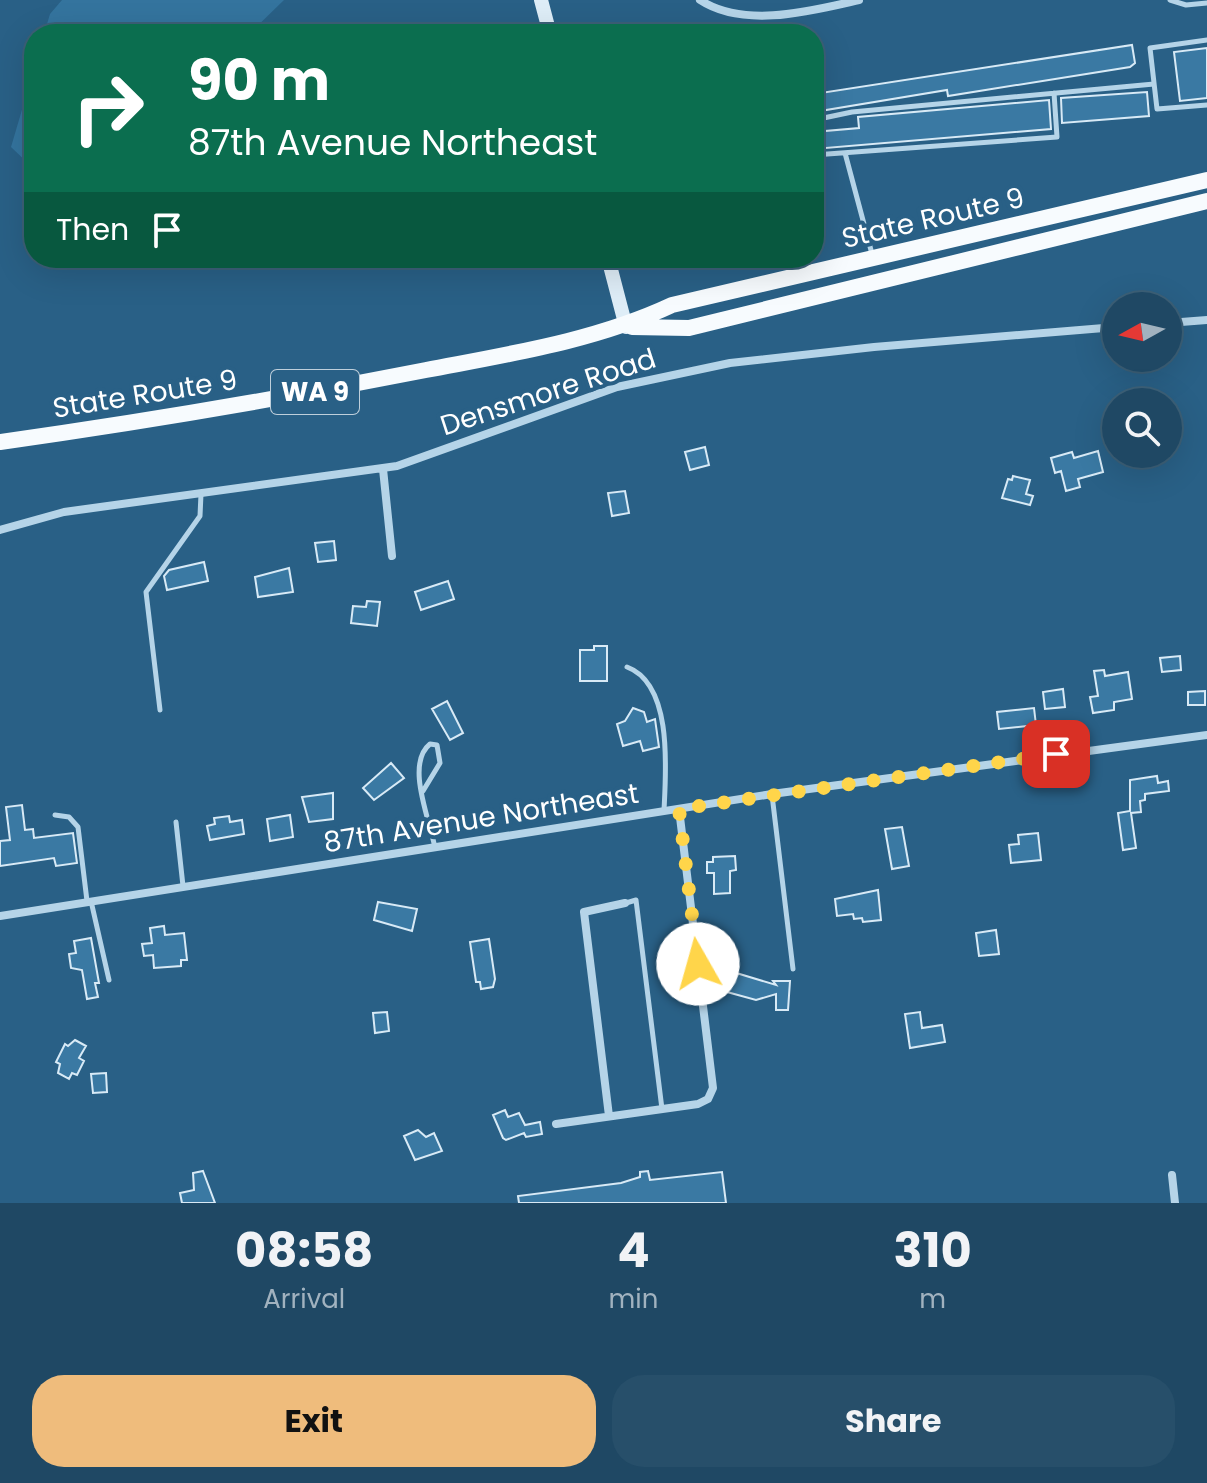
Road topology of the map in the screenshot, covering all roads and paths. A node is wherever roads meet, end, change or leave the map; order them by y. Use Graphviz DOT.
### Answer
graph roads {
  1 [pos="541,0"];
  2 [pos="859,0"];
  3 [pos="1170,0"];
  4 [pos="704,3"];
  5 [pos="1207,3"];
  6 [pos="805,5"];
  7 [pos="547,24"];
  8 [pos="1207,40"];
  9 [pos="1154,84"];
  10 [pos="1054,93"];
  11 [pos="1207,105"];
  12 [pos="824,118"];
  13 [pos="845,153"];
  14 [pos="824,154"];
  15 [pos="1207,180"];
  16 [pos="1207,201"];
  17 [pos="874,259"];
  18 [pos="611,268"];
  19 [pos="1207,320"];
  20 [pos="1182,322"];
  21 [pos="626,327"];
  22 [pos="1102,328"];
  23 [pos="0,442"];
  24 [pos="383,469"];
  25 [pos="201,494"];
  26 [pos="0,530"];
  27 [pos="392,556"];
  28 [pos="627,667"];
  29 [pos="160,710"];
  30 [pos="1207,735"];
  31 [pos="423,791"];
  32 [pos="772,794"];
  33 [pos="679,809"];
  34 [pos="664,811"];
  35 [pos="55,815"];
  36 [pos="176,822"];
  37 [pos="435,849"];
  38 [pos="183,886"];
  39 [pos="89,901"];
  40 [pos="625,903"];
  41 [pos="0,916"];
  42 [pos="793,969"];
  43 [pos="109,980"];
  44 [pos="662,1109"];
  45 [pos="609,1116"];
  46 [pos="556,1124"];
  47 [pos="1172,1175"];
  48 [pos="1175,1203"];
  1 -- 7 [label="main road"];
  2 -- 6 [label="street"];
  3 -- 5 [label="lane"];
  4 -- 6 [label="street"];
  8 -- 9 [label="lane"];
  9 -- 10 [label="lane"];
  9 -- 11 [label="lane"];
  10 -- 12 [label="lane"];
  10 -- 13 [label="lane"];
  13 -- 14 [label="lane"];
  13 -- 17 [label="lane"];
  15 -- 17 [label="main road, State Route 9 / WA 9"];
  16 -- 21 [label="main road, State Route 9 / WA 9"];
  17 -- 21 [label="main road, State Route 9 / WA 9"];
  18 -- 21 [label="main road"];
  19 -- 20 [label="street"];
  21 -- 23 [label="main road, State Route 9 / WA 9"];
  22 -- 24 [label="street, Densmore Road"];
  24 -- 25 [label="street, Densmore Road"];
  24 -- 27 [label="street"];
  25 -- 26 [label="street, Densmore Road"];
  25 -- 29 [label="lane"];
  28 -- 34 [label="lane"];
  30 -- 32 [label="street, 87th Avenue Northeast"];
  31 -- 31 [label="lane"];
  31 -- 37 [label="lane"];
  32 -- 33 [label="street, 87th Avenue Northeast"];
  32 -- 42 [label="lane"];
  33 -- 34 [label="street, 87th Avenue Northeast"];
  33 -- 44 [label="street"];
  34 -- 37 [label="street, 87th Avenue Northeast"];
  35 -- 39 [label="lane"];
  36 -- 38 [label="lane"];
  37 -- 38 [label="street, 87th Avenue Northeast"];
  38 -- 39 [label="street, 87th Avenue Northeast"];
  39 -- 41 [label="street, 87th Avenue Northeast"];
  39 -- 43 [label="lane"];
  40 -- 44 [label="lane"];
  40 -- 45 [label="street"];
  44 -- 45 [label="street"];
  45 -- 46 [label="street"];
  47 -- 48 [label="street"];
}
